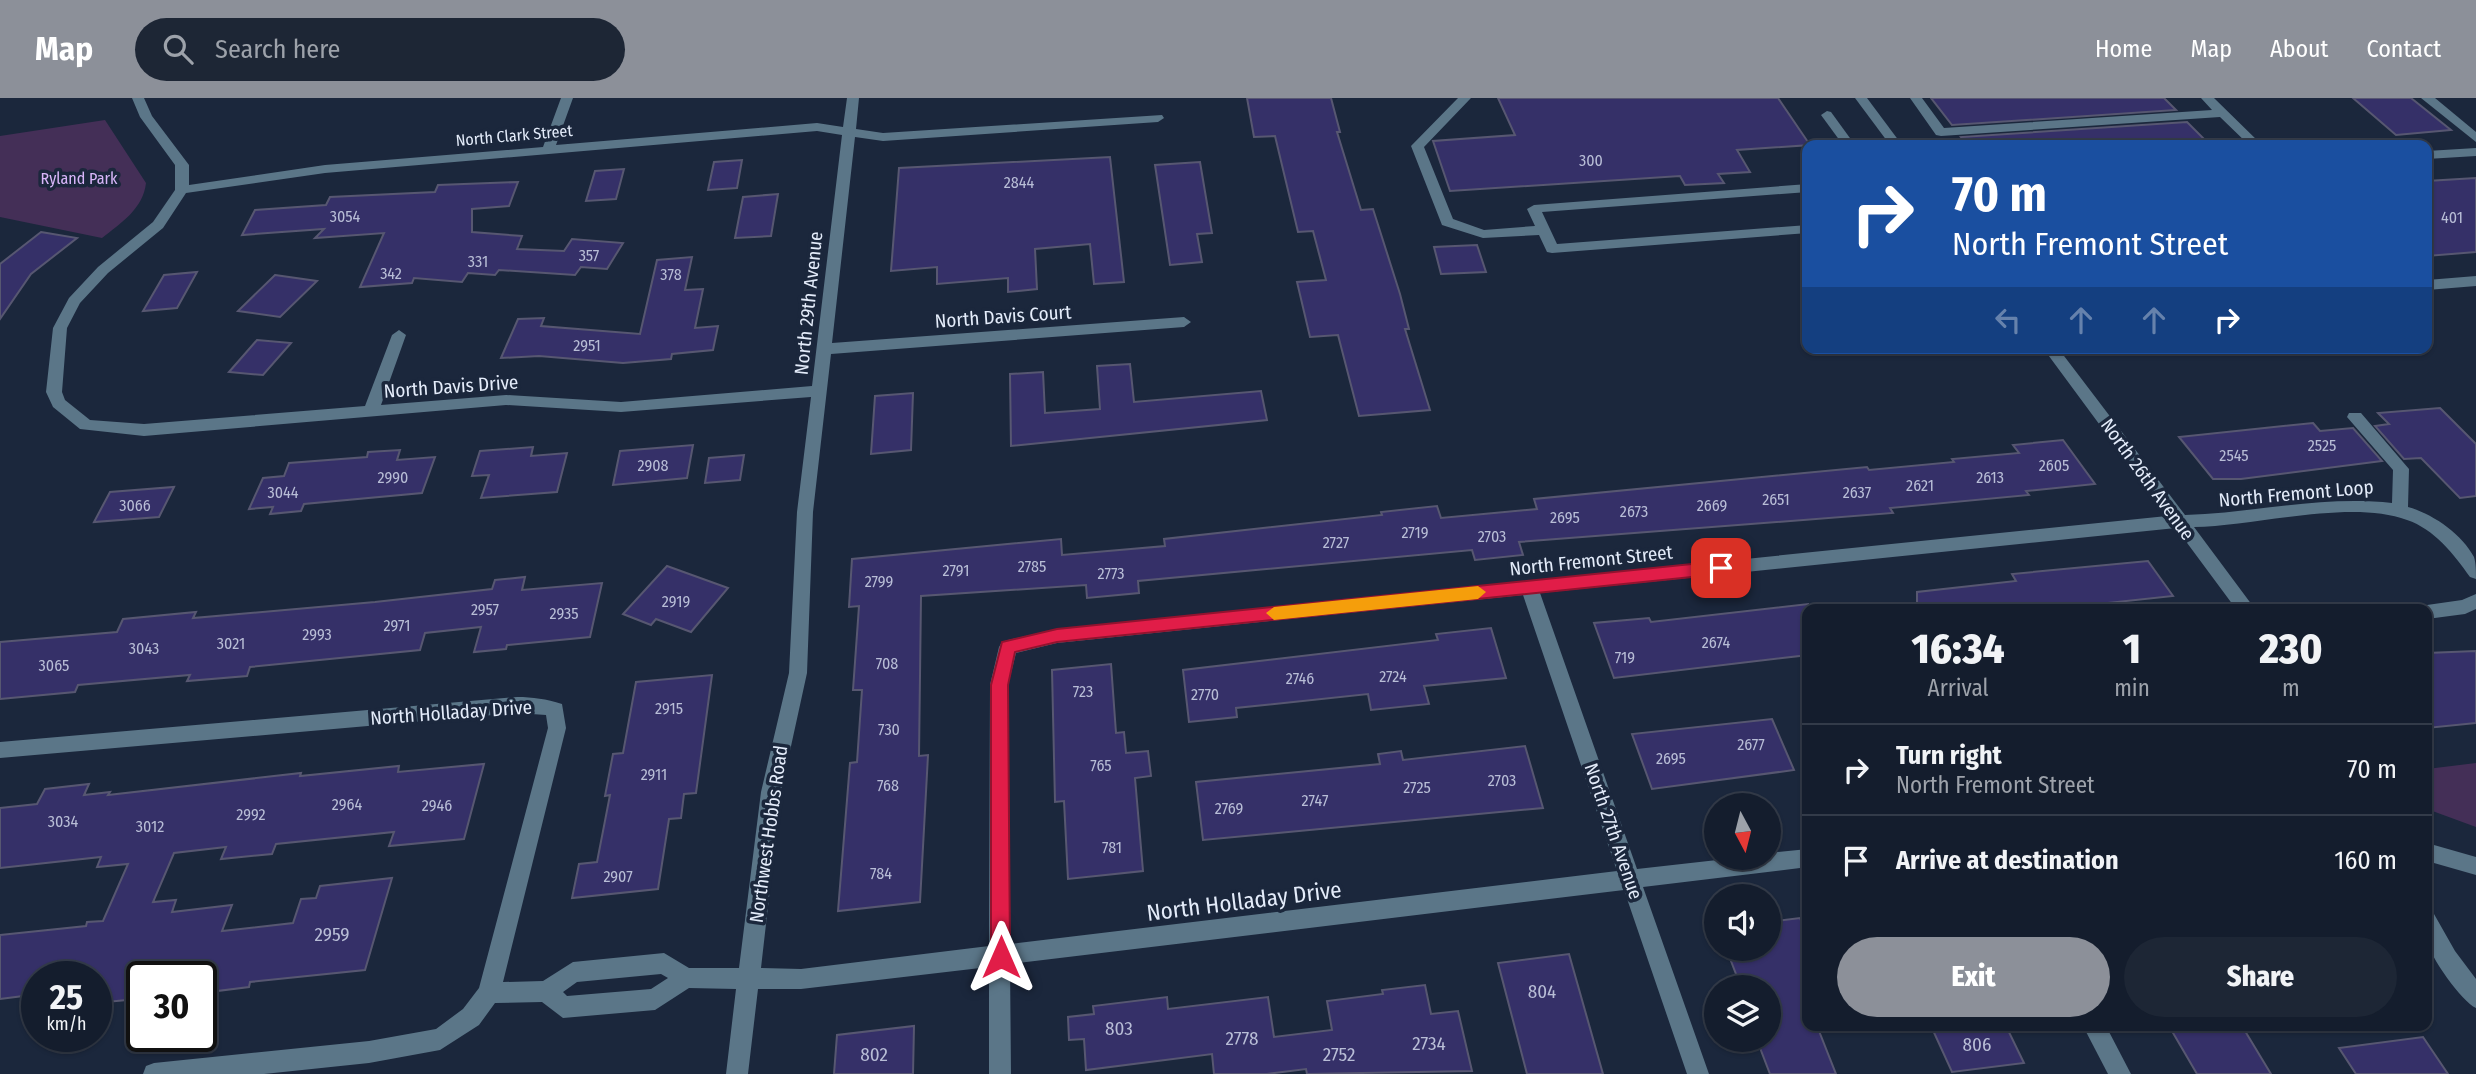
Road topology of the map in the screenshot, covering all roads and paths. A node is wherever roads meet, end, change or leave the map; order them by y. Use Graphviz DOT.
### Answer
graph roads {
  1 [pos="138,98"];
  2 [pos="567,98"];
  3 [pos="853,98"];
  4 [pos="1465,98"];
  5 [pos="1861,98"];
  6 [pos="1916,98"];
  7 [pos="2207,98"];
  8 [pos="2427,98"];
  9 [pos="2222,113"];
  10 [pos="1827,115"];
  11 [pos="1158,118"];
  12 [pos="849,130"];
  13 [pos="2476,138"];
  14 [pos="1845,140"];
  15 [pos="1892,140"];
  16 [pos="2251,140"];
  17 [pos="548,150"];
  18 [pos="2476,152"];
  19 [pos="2432,156"];
  20 [pos="1802,188"];
  21 [pos="182,190"];
  22 [pos="1802,229"];
  23 [pos="1543,230"];
  24 [pos="2476,281"];
  25 [pos="2432,285"];
  26 [pos="1184,322"];
  27 [pos="399,335"];
  28 [pos="824,349"];
  29 [pos="2054,354"];
  30 [pos="820,391"];
  31 [pos="370,413"];
  32 [pos="2355,417"];
  33 [pos="2400,511"];
  34 [pos="805,512"];
  35 [pos="2179,521"];
  36 [pos="2476,572"];
  37 [pos="1529,587"];
  38 [pos="2476,601"];
  39 [pos="2242,604"];
  40 [pos="2432,611"];
  41 [pos="0,750"];
  42 [pos="2432,853"];
  43 [pos="1802,859"];
  44 [pos="2476,866"];
  45 [pos="1631,880"];
  46 [pos="2432,930"];
  47 [pos="1001,957"];
  48 [pos="686,978"];
  49 [pos="749,979"];
  50 [pos="546,992"];
  51 [pos="489,993"];
  52 [pos="2476,997"];
  53 [pos="2097,1031"];
  54 [pos="154,1074"];
  55 [pos="737,1074"];
  56 [pos="1000,1074"];
  57 [pos="1698,1074"];
  58 [pos="2120,1074"];
  1 -- 21 [label="street"];
  2 -- 17 [label="street"];
  3 -- 12 [label="street, North 29th Avenue"];
  4 -- 23 [label="street"];
  5 -- 15 [label="street"];
  6 -- 9 [label="street"];
  7 -- 9 [label="street"];
  8 -- 13 [label="street"];
  9 -- 16 [label="street"];
  10 -- 14 [label="street"];
  11 -- 12 [label="street, North Clark Street"];
  12 -- 17 [label="street, North Clark Street"];
  12 -- 28 [label="street, North 29th Avenue"];
  17 -- 21 [label="street, North Clark Street"];
  18 -- 19 [label="street"];
  20 -- 23 [label="street"];
  21 -- 31 [label="street, North Davis Drive"];
  22 -- 23 [label="street"];
  24 -- 25 [label="street"];
  26 -- 28 [label="street, North Davis Court"];
  27 -- 31 [label="street"];
  28 -- 30 [label="street, North 29th Avenue"];
  29 -- 35 [label="street, North 26th Avenue"];
  30 -- 31 [label="street, North Davis Drive"];
  30 -- 34 [label="street, North 29th Avenue"];
  32 -- 33 [label="street"];
  33 -- 35 [label="street, North Fremont Loop"];
  33 -- 36 [label="street, North Fremont Loop"];
  34 -- 49 [label="street, Northwest Hobbs Road"];
  35 -- 37 [label="street, North Fremont Street"];
  35 -- 39 [label="street, North 26th Avenue"];
  37 -- 45 [label="street, North 27th Avenue"];
  37 -- 47 [label="street, North Fremont Street"];
  38 -- 40 [label="street"];
  41 -- 51 [label="street, North Holladay Drive"];
  42 -- 44 [label="street"];
  43 -- 45 [label="street, North Holladay Drive"];
  45 -- 47 [label="street, North Holladay Drive"];
  45 -- 57 [label="street, North 27th Avenue"];
  46 -- 52 [label="street"];
  47 -- 49 [label="street, North Holladay Drive"];
  47 -- 56 [label="street"];
  48 -- 49 [label="street, North Holladay Drive"];
  48 -- 50 [label="street, North Holladay Drive"];
  48 -- 50 [label="street"];
  49 -- 55 [label="street, Northwest Hobbs Road"];
  50 -- 51 [label="street"];
  51 -- 54 [label="street"];
  53 -- 58 [label="street"];
}
